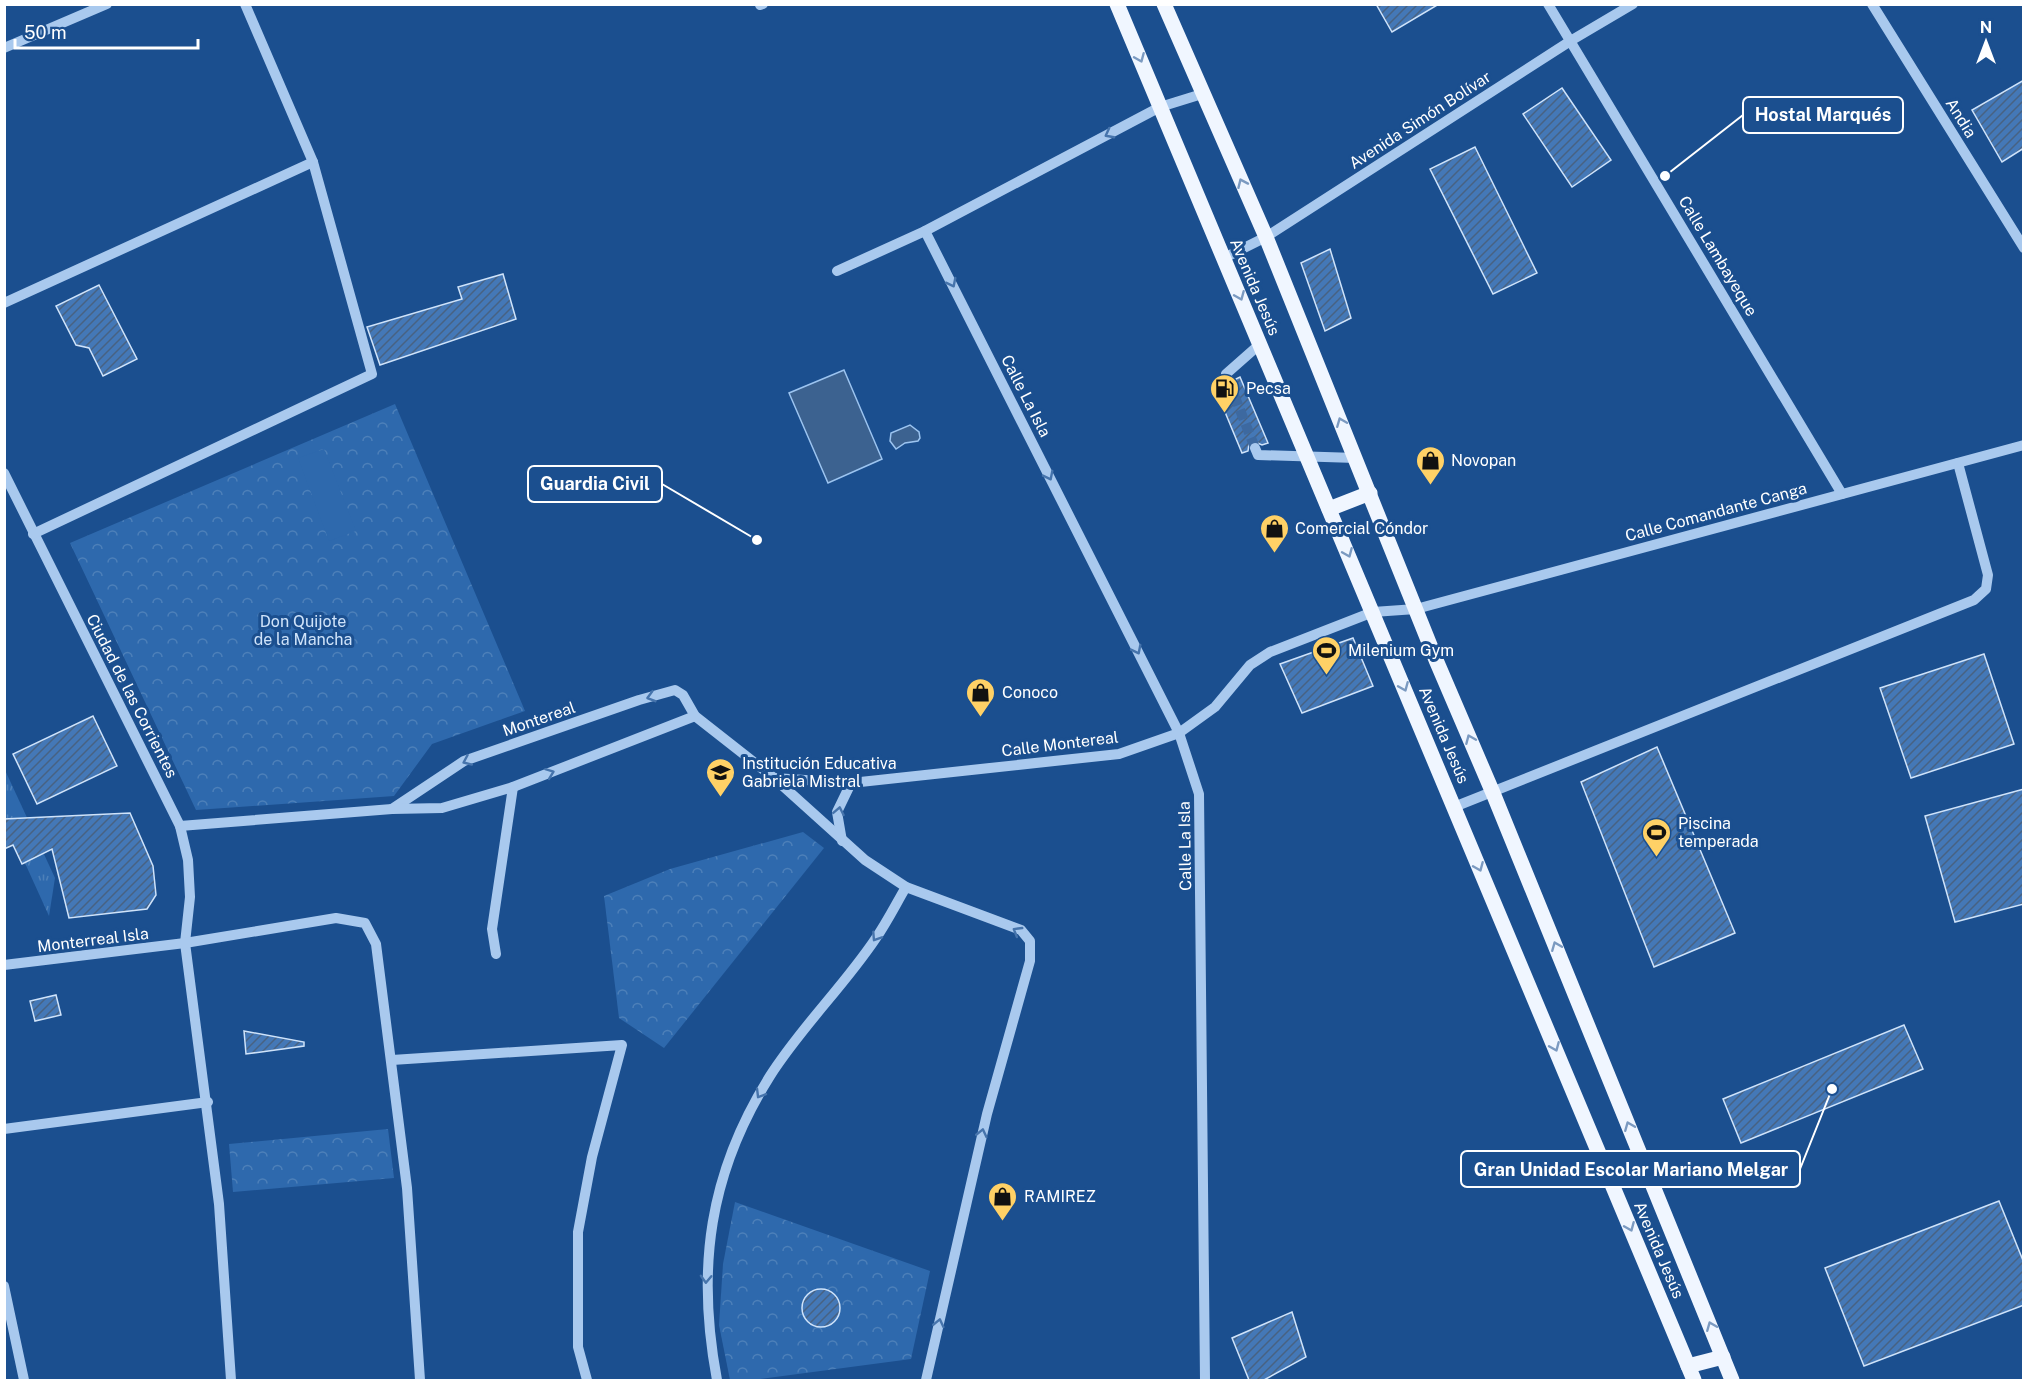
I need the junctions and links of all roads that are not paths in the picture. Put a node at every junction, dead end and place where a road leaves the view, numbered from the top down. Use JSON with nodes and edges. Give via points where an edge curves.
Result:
{"nodes":[{"id":1,"x":107,"y":4,"type":"edge"},
{"id":2,"x":245,"y":4,"type":"edge"},
{"id":3,"x":1117,"y":4,"type":"edge"},
{"id":4,"x":1164,"y":4,"type":"edge"},
{"id":5,"x":1548,"y":4,"type":"edge"},
{"id":6,"x":1633,"y":4,"type":"edge"},
{"id":7,"x":1872,"y":4,"type":"edge"},
{"id":8,"x":1572,"y":40,"type":"junction"},
{"id":9,"x":4,"y":48,"type":"edge"},
{"id":10,"x":1202,"y":94,"type":"junction"},
{"id":11,"x":1160,"y":107,"type":"junction"},
{"id":12,"x":313,"y":162,"type":"junction"},
{"id":13,"x":925,"y":231,"type":"junction"},
{"id":14,"x":1266,"y":237,"type":"junction"},
{"id":15,"x":2024,"y":248,"type":"edge"},
{"id":16,"x":1224,"y":258,"type":"junction"},
{"id":17,"x":837,"y":271,"type":"dead end"},
{"id":18,"x":4,"y":303,"type":"edge"},
{"id":19,"x":1260,"y":344,"type":"junction"},
{"id":20,"x":1229,"y":382,"type":"dead end"},
{"id":21,"x":2024,"y":445,"type":"edge"},
{"id":22,"x":1255,"y":448,"type":"dead end"},
{"id":23,"x":1356,"y":458,"type":"junction"},
{"id":24,"x":1308,"y":459,"type":"junction"},
{"id":25,"x":1958,"y":463,"type":"junction"},
{"id":26,"x":4,"y":473,"type":"edge"},
{"id":27,"x":1370,"y":493,"type":"junction"},
{"id":28,"x":1842,"y":494,"type":"junction"},
{"id":29,"x":1329,"y":508,"type":"junction"},
{"id":30,"x":33,"y":534,"type":"junction"},
{"id":31,"x":1416,"y":609,"type":"junction"},
{"id":32,"x":1372,"y":612,"type":"junction"},
{"id":33,"x":695,"y":716,"type":"junction"},
{"id":34,"x":1179,"y":733,"type":"junction"},
{"id":35,"x":774,"y":778,"type":"junction"},
{"id":36,"x":851,"y":783,"type":"junction"},
{"id":37,"x":513,"y":787,"type":"junction"},
{"id":38,"x":1493,"y":793,"type":"junction"},
{"id":39,"x":1454,"y":807,"type":"junction"},
{"id":40,"x":392,"y":809,"type":"junction"},
{"id":41,"x":180,"y":826,"type":"junction"},
{"id":42,"x":842,"y":842,"type":"junction"},
{"id":43,"x":906,"y":887,"type":"junction"},
{"id":44,"x":184,"y":944,"type":"junction"},
{"id":45,"x":496,"y":954,"type":"dead end"},
{"id":46,"x":4,"y":965,"type":"edge"},
{"id":47,"x":392,"y":1060,"type":"junction"},
{"id":48,"x":208,"y":1102,"type":"junction"},
{"id":49,"x":4,"y":1130,"type":"edge"},
{"id":50,"x":4,"y":1286,"type":"edge"},
{"id":51,"x":9,"y":1330,"type":"edge"},
{"id":52,"x":1723,"y":1357,"type":"junction"},
{"id":53,"x":1691,"y":1373,"type":"edge"},
{"id":54,"x":24,"y":1380,"type":"edge"},
{"id":55,"x":231,"y":1380,"type":"edge"},
{"id":56,"x":420,"y":1380,"type":"edge"},
{"id":57,"x":587,"y":1380,"type":"edge"},
{"id":58,"x":717,"y":1380,"type":"edge"},
{"id":59,"x":926,"y":1380,"type":"edge"},
{"id":60,"x":1205,"y":1380,"type":"edge"},
{"id":61,"x":1732,"y":1380,"type":"edge"}],
"edges":[{"from":1,"to":9,"type":"street"},
{"from":2,"to":12,"type":"street"},
{"from":3,"to":11,"type":"main road","name":"Avenida Jesús","one_way":true},
{"from":4,"to":10,"type":"main road","name":"Avenida Jesús"},
{"from":5,"to":8,"type":"street","name":"Calle Lambayeque"},
{"from":6,"to":8,"type":"street","name":"Avenida Simón Bolívar"},
{"from":7,"to":15,"type":"street","name":"Andia"},
{"from":8,"to":14,"type":"street","name":"Avenida Simón Bolívar"},
{"from":8,"to":28,"type":"street","name":"Calle Lambayeque"},
{"from":10,"to":11,"type":"street"},
{"from":14,"to":10,"type":"main road","name":"Avenida Jesús","one_way":true},
{"from":11,"to":13,"type":"street","one_way":true},
{"from":11,"to":16,"type":"main road","name":"Avenida Jesús"},
{"from":12,"to":18,"type":"street"},
{"from":12,"to":30,"type":"street","via":[[372,374]]},
{"from":13,"to":17,"type":"street"},
{"from":13,"to":34,"type":"street","name":"Calle La Isla","one_way":true},
{"from":14,"to":16,"type":"street","name":"Avenida Simón Bolívar"},
{"from":23,"to":14,"type":"main road","name":"Avenida Jesús","one_way":true},
{"from":16,"to":19,"type":"main road","name":"Avenida Jesús","one_way":true},
{"from":19,"to":20,"type":"street","via":[[1226,374]]},
{"from":19,"to":24,"type":"main road","name":"Avenida Jesús"},
{"from":21,"to":25,"type":"street","name":"Calle Comandante Canga"},
{"from":22,"to":24,"type":"street","via":[[1258,455]]},
{"from":23,"to":24,"type":"street"},
{"from":23,"to":27,"type":"main road","name":"Avenida Jesús"},
{"from":24,"to":29,"type":"main road","name":"Avenida Jesús"},
{"from":25,"to":28,"type":"street","name":"Calle Comandante Canga"},
{"from":25,"to":38,"type":"street","via":[[1988,575],[1986,589],[1974,600]]},
{"from":26,"to":30,"type":"street","name":"Ciudad de las Corrientes"},
{"from":27,"to":29,"type":"main road"},
{"from":27,"to":31,"type":"main road","name":"Avenida Jesús"},
{"from":28,"to":31,"type":"street","name":"Calle Comandante Canga"},
{"from":29,"to":32,"type":"main road","name":"Avenida Jesús","one_way":true},
{"from":30,"to":41,"type":"street","name":"Ciudad de las Corrientes"},
{"from":31,"to":32,"type":"street","name":"Calle Montereal"},
{"from":38,"to":31,"type":"main road","name":"Avenida Jesús","one_way":true},
{"from":32,"to":34,"type":"street","name":"Calle Montereal","via":[[1270,652],[1250,665],[1215,707]]},
{"from":32,"to":39,"type":"main road","name":"Avenida Jesús","one_way":true},
{"from":33,"to":35,"type":"street","name":"Montereal"},
{"from":37,"to":33,"type":"street","name":"Montereal","one_way":true},
{"from":33,"to":40,"type":"street","name":"Montereal","one_way":true,"via":[[683,695],[675,690],[639,700],[464,761]]},
{"from":34,"to":36,"type":"street","name":"Calle Montereal","via":[[1119,754]]},
{"from":34,"to":60,"type":"street","name":"Calle La Isla","via":[[1199,794]]},
{"from":35,"to":36,"type":"street","name":"Calle Montereal"},
{"from":35,"to":42,"type":"street","name":"Montereal"},
{"from":42,"to":36,"type":"street","one_way":true,"via":[[837,812]]},
{"from":37,"to":40,"type":"street","name":"Montereal","via":[[442,808]]},
{"from":37,"to":45,"type":"street","via":[[492,929]]},
{"from":38,"to":39,"type":"street"},
{"from":52,"to":38,"type":"main road","name":"Avenida Jesús","one_way":true},
{"from":39,"to":53,"type":"main road","name":"Avenida Jesús","one_way":true},
{"from":40,"to":41,"type":"street","name":"Montereal"},
{"from":41,"to":44,"type":"street","name":"Ciudad de las Corrientes","via":[[188,860],[190,897]]},
{"from":42,"to":43,"type":"street","name":"Montereal"},
{"from":43,"to":58,"type":"street","one_way":true,"via":[[875,939],[772,1074],[742,1123],[726,1166],[708,1245],[709,1336]]},
{"from":59,"to":43,"type":"street","name":"Montereal","one_way":true,"via":[[987,1114],[1030,960],[1030,941],[1022,930]]},
{"from":44,"to":46,"type":"street","name":"Monterreal Isla"},
{"from":44,"to":47,"type":"street","name":"Monterreal Isla","via":[[336,918],[365,923],[376,944]]},
{"from":44,"to":48,"type":"street","name":"Ciudad de las Corrientes"},
{"from":47,"to":56,"type":"street"},
{"from":47,"to":57,"type":"street","via":[[622,1045],[592,1157],[578,1232],[578,1347]]},
{"from":48,"to":49,"type":"street"},
{"from":48,"to":55,"type":"street","name":"Ciudad de las Corrientes"},
{"from":50,"to":51,"type":"street"},
{"from":51,"to":54,"type":"street"},
{"from":52,"to":53,"type":"main road"},
{"from":52,"to":61,"type":"main road","name":"Avenida Jesús"}]}
